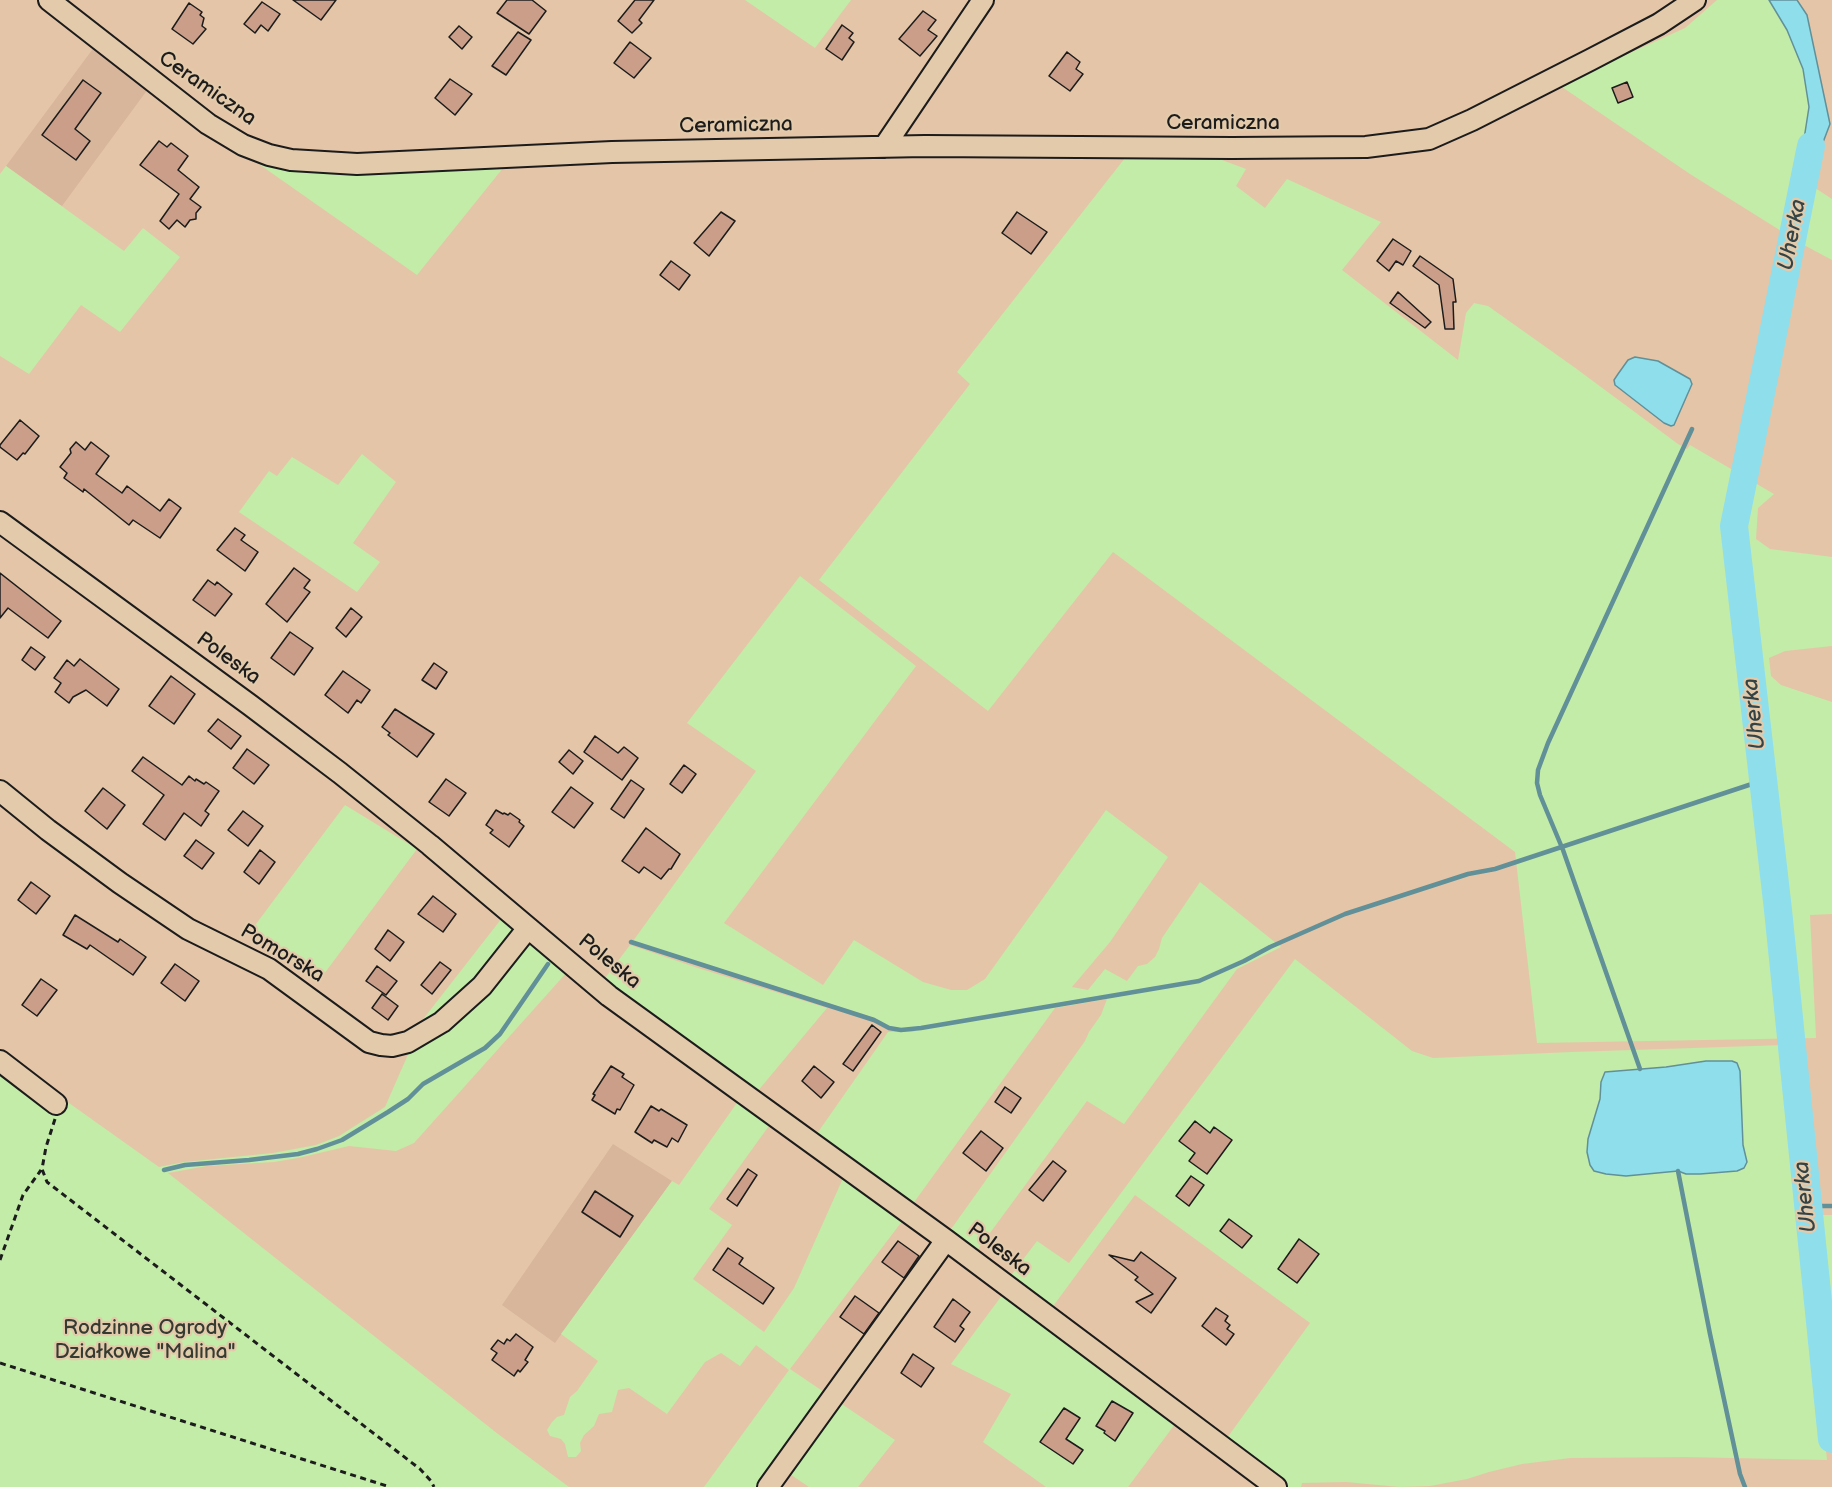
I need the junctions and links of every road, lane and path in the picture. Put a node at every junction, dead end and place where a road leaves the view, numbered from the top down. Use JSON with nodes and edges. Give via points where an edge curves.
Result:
{"nodes":[{"id":1,"x":49,"y":0,"type":"edge"},
{"id":2,"x":983,"y":0,"type":"edge"},
{"id":3,"x":1695,"y":0,"type":"edge"},
{"id":4,"x":884,"y":147,"type":"junction"},
{"id":5,"x":0,"y":522,"type":"edge"},
{"id":6,"x":0,"y":791,"type":"edge"},
{"id":7,"x":528,"y":927,"type":"junction"},
{"id":8,"x":0,"y":1061,"type":"edge"},
{"id":9,"x":56,"y":1104,"type":"joint"},
{"id":10,"x":42,"y":1169,"type":"junction"},
{"id":11,"x":946,"y":1240,"type":"junction"},
{"id":12,"x":0,"y":1260,"type":"edge"},
{"id":13,"x":0,"y":1363,"type":"edge"},
{"id":14,"x":390,"y":1487,"type":"edge"},
{"id":15,"x":434,"y":1487,"type":"edge"},
{"id":16,"x":768,"y":1487,"type":"edge"},
{"id":17,"x":1276,"y":1487,"type":"edge"}],
"edges":[{"from":1,"to":4,"type":"street","name":"Ceramiczna","via":[[223,134],[256,151],[291,160],[357,164],[612,152]]},
{"from":2,"to":4,"type":"street"},
{"from":3,"to":4,"type":"street","name":"Ceramiczna","via":[[1659,24],[1429,139],[1366,147]]},
{"from":5,"to":7,"type":"street","name":"Poleska","via":[[322,760]]},
{"from":6,"to":7,"type":"street","name":"Pomorska","via":[[48,830],[188,929],[269,969],[369,1042],[392,1046],[408,1042],[442,1022],[482,986]]},
{"from":7,"to":11,"type":"street","name":"Poleska","via":[[609,996]]},
{"from":8,"to":9,"type":"street"},
{"from":9,"to":10,"type":"path"},
{"from":10,"to":12,"type":"path","via":[[23,1195]]},
{"from":10,"to":15,"type":"path","via":[[47,1182],[420,1469]]},
{"from":11,"to":16,"type":"street"},
{"from":11,"to":17,"type":"street","name":"Poleska"},
{"from":13,"to":14,"type":"path"}]}
